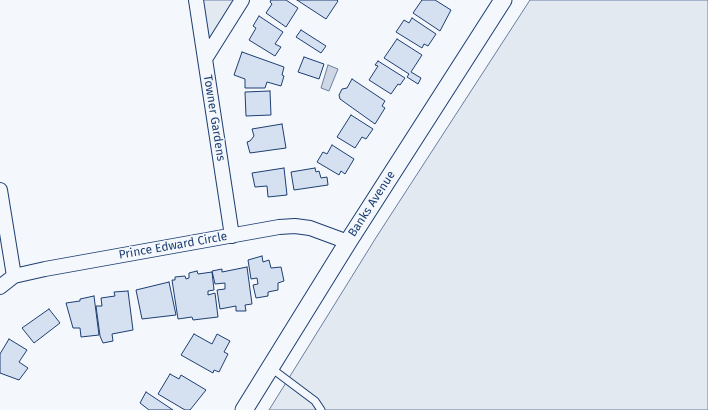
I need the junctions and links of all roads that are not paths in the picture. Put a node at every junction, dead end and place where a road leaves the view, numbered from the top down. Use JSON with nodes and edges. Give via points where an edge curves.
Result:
{"nodes":[{"id":1,"x":196,"y":0,"type":"edge"},
{"id":2,"x":242,"y":0,"type":"edge"},
{"id":3,"x":503,"y":0,"type":"edge"},
{"id":4,"x":205,"y":59,"type":"junction"},
{"id":5,"x":0,"y":190,"type":"edge"},
{"id":6,"x":232,"y":236,"type":"junction"},
{"id":7,"x":348,"y":242,"type":"junction"},
{"id":8,"x":14,"y":276,"type":"junction"},
{"id":9,"x":0,"y":287,"type":"edge"},
{"id":10,"x":271,"y":368,"type":"junction"},
{"id":11,"x":244,"y":410,"type":"edge"},
{"id":12,"x":321,"y":410,"type":"edge"}],
"edges":[{"from":1,"to":4,"type":"street","name":"Towner Gardens"},
{"from":2,"to":4,"type":"street"},
{"from":3,"to":7,"type":"street","name":"Banks Avenue"},
{"from":4,"to":6,"type":"street","name":"Towner Gardens"},
{"from":5,"to":8,"type":"street"},
{"from":6,"to":7,"type":"street","name":"Prince Edward Circle","via":[[295,226],[324,232]]},
{"from":6,"to":8,"type":"street","name":"Prince Edward Circle"},
{"from":7,"to":10,"type":"street","name":"Banks Avenue"},
{"from":8,"to":9,"type":"street","name":"Prince Edward Circle"},
{"from":10,"to":11,"type":"street","name":"Banks Avenue"},
{"from":10,"to":12,"type":"lane","via":[[316,401]]}]}
